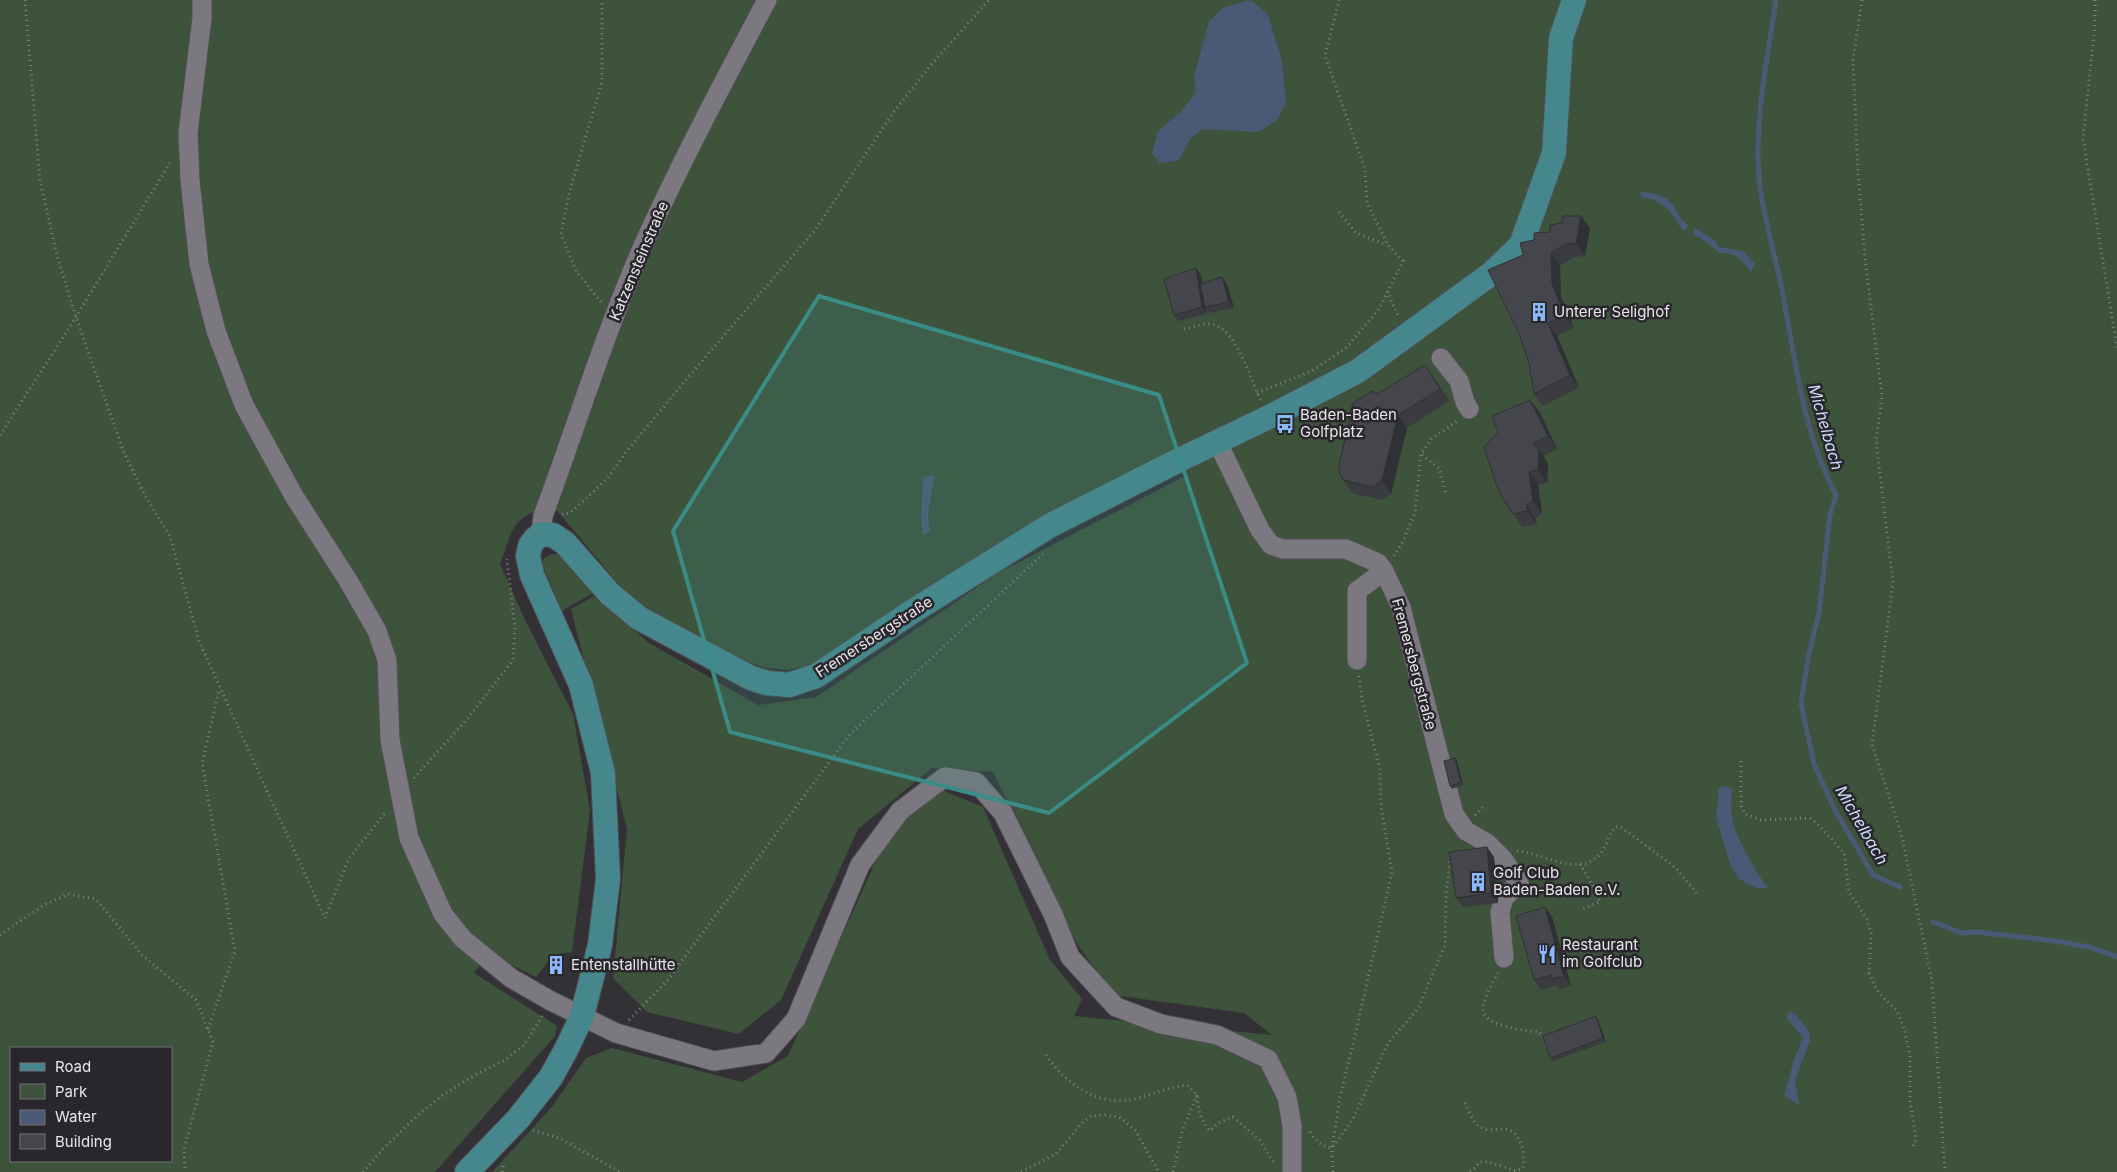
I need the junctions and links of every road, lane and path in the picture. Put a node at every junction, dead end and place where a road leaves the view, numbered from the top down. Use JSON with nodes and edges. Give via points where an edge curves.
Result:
{"nodes":[{"id":1,"x":25,"y":0,"type":"edge"},
{"id":2,"x":202,"y":0,"type":"edge"},
{"id":3,"x":602,"y":0,"type":"edge"},
{"id":4,"x":767,"y":0,"type":"edge"},
{"id":5,"x":989,"y":0,"type":"edge"},
{"id":6,"x":1339,"y":0,"type":"edge"},
{"id":7,"x":1574,"y":0,"type":"edge"},
{"id":8,"x":1862,"y":0,"type":"edge"},
{"id":9,"x":2095,"y":0,"type":"edge"},
{"id":10,"x":173,"y":158,"type":"dead end"},
{"id":11,"x":1339,"y":212,"type":"dead end"},
{"id":12,"x":1388,"y":245,"type":"junction"},
{"id":13,"x":1387,"y":291,"type":"junction"},
{"id":14,"x":76,"y":317,"type":"junction"},
{"id":15,"x":615,"y":317,"type":"junction"},
{"id":16,"x":1184,"y":329,"type":"dead end"},
{"id":17,"x":1407,"y":335,"type":"junction"},
{"id":18,"x":2117,"y":348,"type":"edge"},
{"id":19,"x":1441,"y":358,"type":"dead end"},
{"id":20,"x":1256,"y":393,"type":"junction"},
{"id":21,"x":1469,"y":409,"type":"joint"},
{"id":22,"x":1268,"y":417,"type":"junction"},
{"id":23,"x":0,"y":435,"type":"edge"},
{"id":24,"x":1217,"y":441,"type":"junction"},
{"id":25,"x":1421,"y":454,"type":"junction"},
{"id":26,"x":1446,"y":495,"type":"dead end"},
{"id":27,"x":542,"y":525,"type":"junction"},
{"id":28,"x":509,"y":553,"type":"dead end"},
{"id":29,"x":1044,"y":554,"type":"dead end"},
{"id":30,"x":1384,"y":570,"type":"junction"},
{"id":31,"x":1357,"y":660,"type":"joint"},
{"id":32,"x":219,"y":689,"type":"junction"},
{"id":33,"x":1741,"y":761,"type":"dead end"},
{"id":34,"x":400,"y":795,"type":"junction"},
{"id":35,"x":1473,"y":835,"type":"junction"},
{"id":36,"x":1503,"y":860,"type":"junction"},
{"id":37,"x":1580,"y":864,"type":"junction"},
{"id":38,"x":1699,"y":896,"type":"dead end"},
{"id":39,"x":1580,"y":910,"type":"dead end"},
{"id":40,"x":0,"y":935,"type":"edge"},
{"id":41,"x":1504,"y":958,"type":"joint"},
{"id":42,"x":551,"y":1001,"type":"junction"},
{"id":43,"x":582,"y":1016,"type":"junction"},
{"id":44,"x":208,"y":1030,"type":"junction"},
{"id":45,"x":616,"y":1033,"type":"junction"},
{"id":46,"x":1543,"y":1036,"type":"edge"},
{"id":47,"x":1046,"y":1056,"type":"dead end"},
{"id":48,"x":1197,"y":1095,"type":"junction"},
{"id":49,"x":1466,"y":1103,"type":"dead end"},
{"id":50,"x":1292,"y":1126,"type":"junction"},
{"id":51,"x":533,"y":1129,"type":"dead end"},
{"id":52,"x":1332,"y":1148,"type":"junction"},
{"id":53,"x":1912,"y":1148,"type":"dead end"},
{"id":54,"x":1288,"y":1170,"type":"edge"},
{"id":55,"x":185,"y":1172,"type":"edge"},
{"id":56,"x":363,"y":1172,"type":"edge"},
{"id":57,"x":467,"y":1172,"type":"edge"},
{"id":58,"x":620,"y":1172,"type":"edge"},
{"id":59,"x":1021,"y":1172,"type":"edge"},
{"id":60,"x":1159,"y":1172,"type":"edge"},
{"id":61,"x":1173,"y":1172,"type":"edge"},
{"id":62,"x":1333,"y":1172,"type":"edge"},
{"id":63,"x":1469,"y":1172,"type":"edge"},
{"id":64,"x":1945,"y":1172,"type":"edge"}],
"edges":[{"from":1,"to":14,"type":"path","via":[[40,181]]},
{"from":2,"to":34,"type":"street","via":[[188,133],[199,264],[216,331],[244,405],[294,496],[377,631],[387,660],[390,740]]},
{"from":3,"to":15,"type":"path","via":[[602,82],[570,190],[561,234],[576,271]]},
{"from":4,"to":15,"type":"street","name":"Katzensteinstraße","via":[[696,132],[645,241]]},
{"from":5,"to":27,"type":"path","via":[[895,110],[815,230],[696,368],[607,479],[570,513]]},
{"from":6,"to":12,"type":"path","via":[[1325,56],[1365,169],[1367,203]]},
{"from":7,"to":17,"type":"main road","name":"Fremersbergstraße","via":[[1562,38],[1554,153],[1520,245],[1492,273]]},
{"from":8,"to":64,"type":"path","via":[[1854,60],[1858,172],[1882,397],[1876,441],[1893,583],[1872,744],[1902,836],[1932,981]]},
{"from":9,"to":18,"type":"path","via":[[2083,139]]},
{"from":10,"to":14,"type":"path"},
{"from":11,"to":12,"type":"path","via":[[1356,233]]},
{"from":12,"to":13,"type":"path","via":[[1403,261]]},
{"from":13,"to":17,"type":"path"},
{"from":13,"to":20,"type":"path","via":[[1379,310],[1346,347],[1312,371]]},
{"from":14,"to":23,"type":"path"},
{"from":14,"to":32,"type":"path","via":[[123,450],[145,496],[170,536],[199,641]]},
{"from":15,"to":27,"type":"street","name":"Katzensteinstraße"},
{"from":16,"to":20,"type":"path","via":[[1205,324],[1216,325],[1225,332],[1238,349]]},
{"from":17,"to":22,"type":"main road","name":"Fremersbergstraße","via":[[1358,371]]},
{"from":19,"to":21,"type":"street","via":[[1459,381]]},
{"from":20,"to":22,"type":"path"},
{"from":21,"to":25,"type":"path","via":[[1465,416],[1431,439]]},
{"from":22,"to":24,"type":"main road","name":"Fremersbergstraße"},
{"from":24,"to":27,"type":"main road","name":"Fremersbergstraße","via":[[1050,526],[816,676],[789,685],[751,678],[639,618],[610,594],[565,543]]},
{"from":24,"to":30,"type":"street","via":[[1260,530],[1271,545],[1283,549],[1346,549],[1378,563]]},
{"from":25,"to":26,"type":"path","via":[[1438,468]]},
{"from":25,"to":30,"type":"path","via":[[1415,513],[1403,541]]},
{"from":27,"to":43,"type":"main road","via":[[530,546],[528,556],[532,574],[581,685],[603,773],[608,879],[600,945]]},
{"from":28,"to":34,"type":"path","via":[[506,562],[515,628],[513,660],[468,718]]},
{"from":29,"to":45,"type":"path","via":[[850,734],[667,981]]},
{"from":30,"to":31,"type":"street","via":[[1357,591]]},
{"from":30,"to":35,"type":"street","name":"Fremersbergstraße","via":[[1401,607],[1454,814],[1466,831]]},
{"from":31,"to":52,"type":"path","via":[[1362,699],[1380,769],[1381,807],[1392,872],[1340,1097]]},
{"from":32,"to":34,"type":"path","via":[[325,918],[349,858]]},
{"from":32,"to":44,"type":"path","via":[[202,763],[235,951]]},
{"from":33,"to":53,"type":"path","via":[[1741,805],[1745,814],[1761,820],[1809,818],[1844,853],[1848,892],[1867,919],[1871,933],[1869,973],[1878,992],[1897,1011],[1904,1028],[1910,1057],[1910,1100],[1916,1140]]},
{"from":34,"to":42,"type":"street","via":[[409,838],[443,914],[486,960]]},
{"from":35,"to":36,"type":"street","name":"Fremersbergstraße","via":[[1487,843]]},
{"from":35,"to":52,"type":"path","via":[[1450,861],[1445,945],[1418,1009],[1388,1043],[1353,1119]]},
{"from":36,"to":37,"type":"path","via":[[1509,851],[1519,850]]},
{"from":36,"to":41,"type":"street","name":"Fremersbergstraße","via":[[1519,883],[1504,898],[1500,912]]},
{"from":37,"to":38,"type":"path","via":[[1598,856],[1609,834],[1621,826],[1676,868]]},
{"from":37,"to":39,"type":"path","via":[[1600,902]]},
{"from":40,"to":44,"type":"path","via":[[44,905],[68,894],[96,899],[142,955],[196,1000]]},
{"from":41,"to":46,"type":"path","via":[[1484,1002],[1486,1018],[1493,1023],[1539,1032]]},
{"from":42,"to":43,"type":"street"},
{"from":42,"to":56,"type":"path","via":[[524,1045],[431,1105],[383,1148]]},
{"from":43,"to":45,"type":"street"},
{"from":43,"to":57,"type":"main road","via":[[551,1077],[518,1119]]},
{"from":44,"to":55,"type":"path","via":[[213,1042],[184,1149]]},
{"from":45,"to":50,"type":"street","via":[[714,1061],[766,1053],[796,1019],[860,865],[900,811],[945,778],[976,782],[1002,813],[1053,914],[1070,958],[1116,1007],[1161,1024],[1217,1035],[1268,1059],[1287,1097]]},
{"from":47,"to":48,"type":"path","via":[[1057,1072],[1077,1089],[1104,1099],[1135,1099],[1187,1085]]},
{"from":48,"to":54,"type":"path","via":[[1203,1123],[1210,1131],[1218,1123],[1234,1117],[1259,1139],[1275,1165]]},
{"from":48,"to":61,"type":"path","via":[[1182,1132]]},
{"from":49,"to":63,"type":"path","via":[[1478,1126],[1486,1130],[1506,1129],[1514,1134],[1524,1162],[1523,1168],[1516,1172],[1489,1162],[1479,1162]]},
{"from":50,"to":52,"type":"path","via":[[1294,1121],[1305,1124],[1316,1140]]},
{"from":50,"to":54,"type":"street"},
{"from":51,"to":58,"type":"path","via":[[561,1139]]},
{"from":52,"to":62,"type":"path"},
{"from":59,"to":60,"type":"path","via":[[1056,1154],[1091,1116],[1105,1115],[1119,1117],[1135,1130]]}]}
